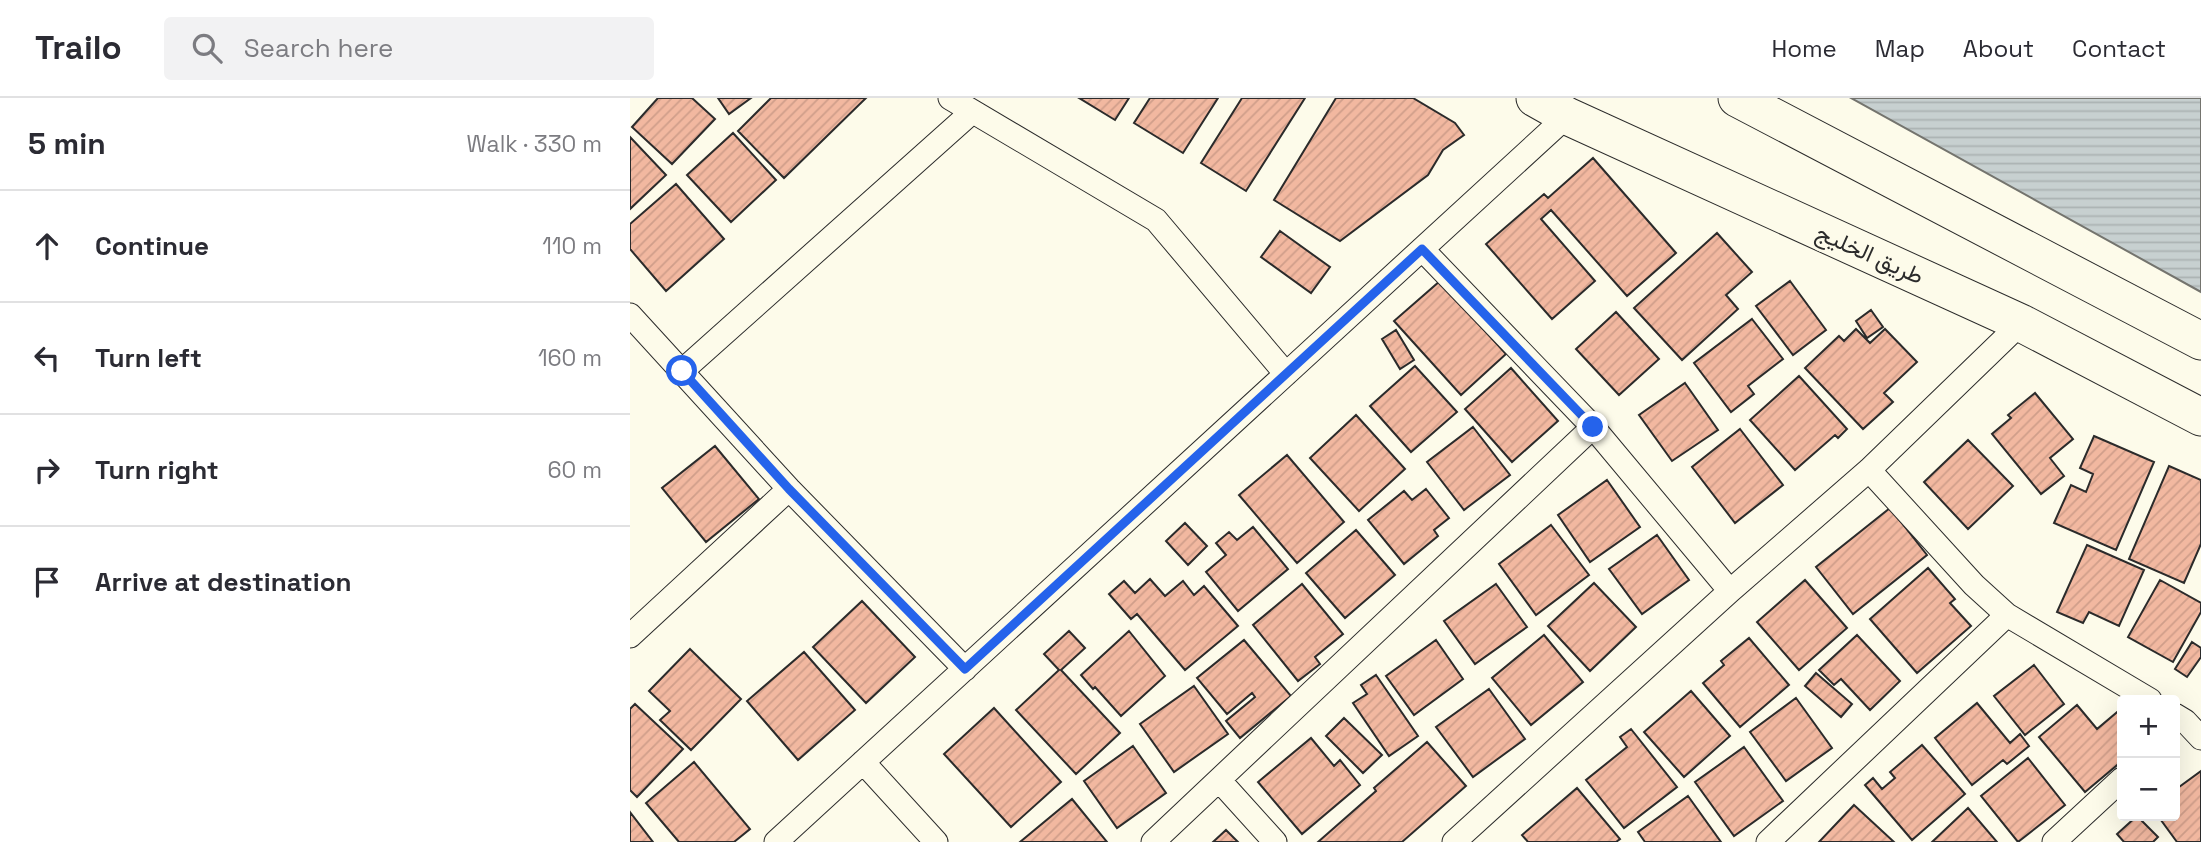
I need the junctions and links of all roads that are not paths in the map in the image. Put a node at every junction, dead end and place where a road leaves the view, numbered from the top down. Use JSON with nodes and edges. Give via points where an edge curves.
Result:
{"nodes":[{"id":1,"x":950,"y":98,"type":"edge"},
{"id":2,"x":1535,"y":98,"type":"edge"},
{"id":3,"x":1737,"y":98,"type":"edge"},
{"id":4,"x":972,"y":112,"type":"junction"},
{"id":5,"x":1567,"y":116,"type":"junction"},
{"id":6,"x":1422,"y":249,"type":"junction"},
{"id":7,"x":630,"y":315,"type":"edge"},
{"id":8,"x":2021,"y":323,"type":"junction"},
{"id":9,"x":2201,"y":341,"type":"edge"},
{"id":10,"x":682,"y":371,"type":"junction"},
{"id":11,"x":1286,"y":374,"type":"junction"},
{"id":12,"x":2201,"y":417,"type":"edge"},
{"id":13,"x":1593,"y":427,"type":"junction"},
{"id":14,"x":1869,"y":470,"type":"junction"},
{"id":15,"x":789,"y":489,"type":"junction"},
{"id":16,"x":1730,"y":591,"type":"junction"},
{"id":17,"x":2007,"y":615,"type":"junction"},
{"id":18,"x":630,"y":636,"type":"edge"},
{"id":19,"x":965,"y":669,"type":"junction"},
{"id":20,"x":2142,"y":695,"type":"edge"},
{"id":21,"x":2180,"y":723,"type":"edge"},
{"id":22,"x":2201,"y":738,"type":"edge"},
{"id":23,"x":863,"y":762,"type":"junction"},
{"id":24,"x":1219,"y":780,"type":"junction"},
{"id":25,"x":2117,"y":784,"type":"edge"},
{"id":26,"x":776,"y":842,"type":"edge"},
{"id":27,"x":936,"y":842,"type":"edge"},
{"id":28,"x":1153,"y":842,"type":"edge"},
{"id":29,"x":1275,"y":842,"type":"edge"},
{"id":30,"x":1454,"y":842,"type":"edge"},
{"id":31,"x":1768,"y":842,"type":"edge"},
{"id":32,"x":2054,"y":842,"type":"edge"}],
"edges":[{"from":1,"to":4,"type":"street"},
{"from":2,"to":5,"type":"main road","name":"طريق الخليج"},
{"from":3,"to":9,"type":"main road"},
{"from":4,"to":10,"type":"street"},
{"from":4,"to":11,"type":"street","via":[[1156,220]]},
{"from":5,"to":6,"type":"street"},
{"from":5,"to":8,"type":"main road","name":"طريق الخليج"},
{"from":6,"to":11,"type":"street"},
{"from":6,"to":13,"type":"street"},
{"from":7,"to":10,"type":"street"},
{"from":8,"to":12,"type":"main road","name":"طريق الخليج"},
{"from":8,"to":14,"type":"street"},
{"from":10,"to":15,"type":"street"},
{"from":11,"to":19,"type":"street"},
{"from":13,"to":16,"type":"street"},
{"from":13,"to":24,"type":"street"},
{"from":14,"to":16,"type":"street"},
{"from":14,"to":17,"type":"street"},
{"from":15,"to":18,"type":"street"},
{"from":15,"to":19,"type":"street"},
{"from":16,"to":30,"type":"street"},
{"from":17,"to":20,"type":"street"},
{"from":17,"to":31,"type":"street"},
{"from":19,"to":23,"type":"street"},
{"from":21,"to":22,"type":"street"},
{"from":23,"to":26,"type":"street"},
{"from":23,"to":27,"type":"street"},
{"from":24,"to":28,"type":"street"},
{"from":24,"to":29,"type":"street"},
{"from":25,"to":32,"type":"street"}]}
